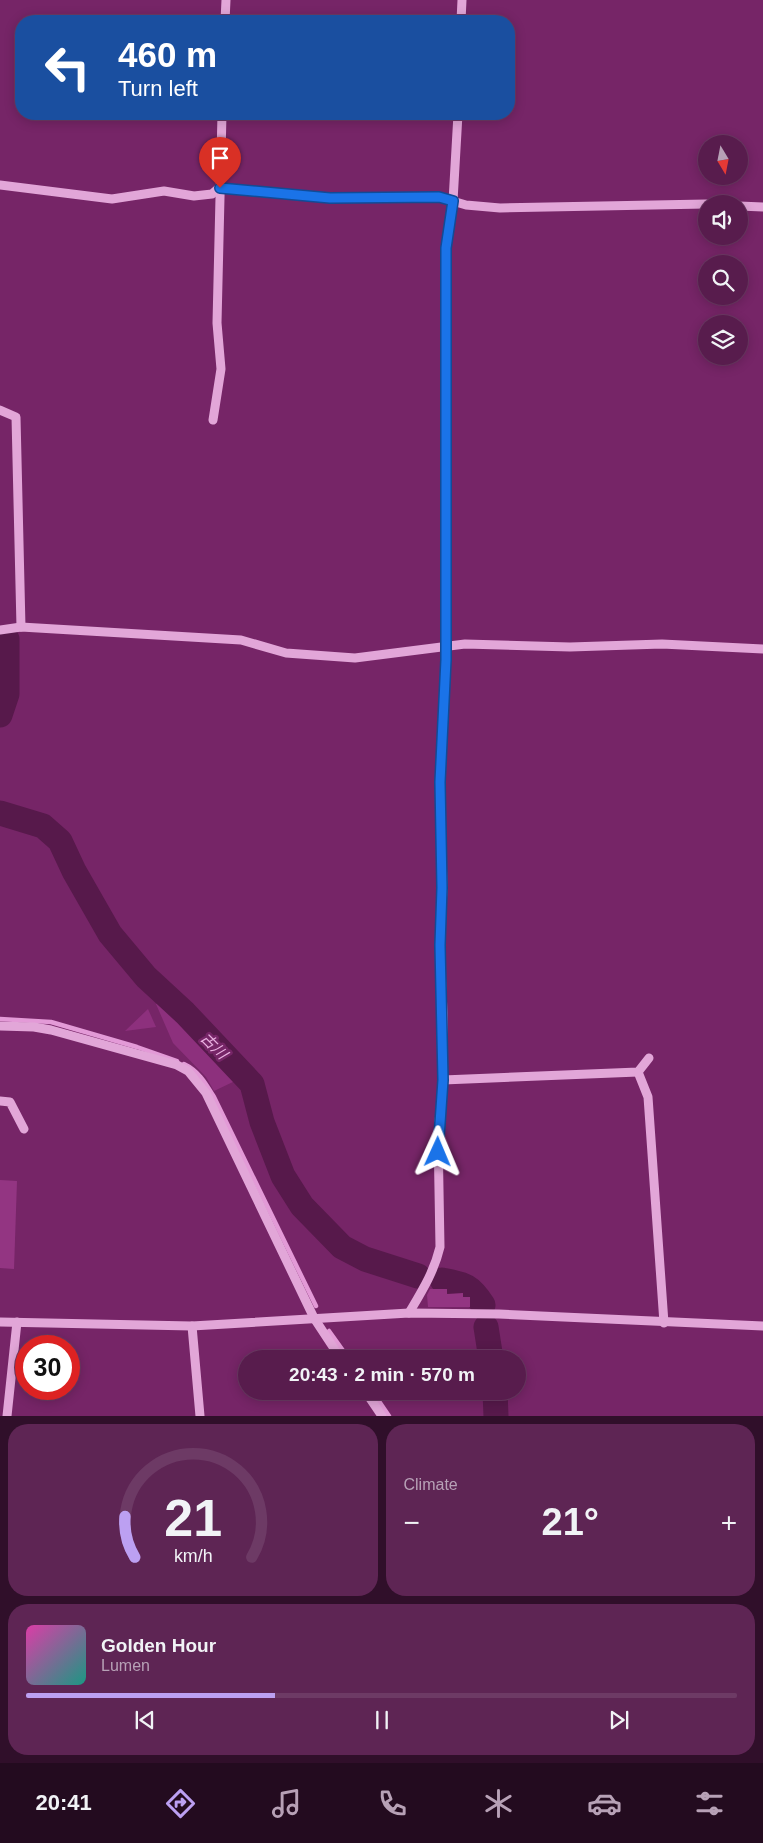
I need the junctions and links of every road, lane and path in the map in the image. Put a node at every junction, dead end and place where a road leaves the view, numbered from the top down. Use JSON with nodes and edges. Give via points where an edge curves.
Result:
{"nodes":[{"id":1,"x":226,"y":0,"type":"edge"},
{"id":2,"x":462,"y":0,"type":"edge"},
{"id":3,"x":225,"y":15,"type":"edge"},
{"id":4,"x":461,"y":15,"type":"edge"},
{"id":5,"x":222,"y":120,"type":"edge"},
{"id":6,"x":458,"y":120,"type":"edge"},
{"id":7,"x":0,"y":185,"type":"edge"},
{"id":8,"x":220,"y":188,"type":"junction"},
{"id":9,"x":453,"y":201,"type":"junction"},
{"id":10,"x":698,"y":204,"type":"edge"},
{"id":11,"x":748,"y":206,"type":"edge"},
{"id":12,"x":763,"y":207,"type":"edge"},
{"id":13,"x":0,"y":410,"type":"edge"},
{"id":14,"x":213,"y":420,"type":"dead end"},
{"id":15,"x":21,"y":627,"type":"junction"},
{"id":16,"x":0,"y":630,"type":"edge"},
{"id":17,"x":446,"y":645,"type":"junction"},
{"id":18,"x":763,"y":649,"type":"edge"},
{"id":19,"x":0,"y":1026,"type":"edge"},
{"id":20,"x":649,"y":1058,"type":"dead end"},
{"id":21,"x":638,"y":1072,"type":"junction"},
{"id":22,"x":443,"y":1080,"type":"junction"},
{"id":23,"x":0,"y":1100,"type":"edge"},
{"id":24,"x":24,"y":1129,"type":"dead end"},
{"id":25,"x":409,"y":1313,"type":"junction"},
{"id":26,"x":314,"y":1318,"type":"junction"},
{"id":27,"x":0,"y":1322,"type":"edge"},
{"id":28,"x":17,"y":1322,"type":"junction"},
{"id":29,"x":664,"y":1323,"type":"junction"},
{"id":30,"x":192,"y":1326,"type":"junction"},
{"id":31,"x":763,"y":1326,"type":"edge"},
{"id":32,"x":335,"y":1350,"type":"edge"},
{"id":33,"x":370,"y":1400,"type":"edge"},
{"id":34,"x":7,"y":1416,"type":"edge"},
{"id":35,"x":200,"y":1416,"type":"edge"},
{"id":36,"x":382,"y":1416,"type":"edge"}],
"edges":[{"from":1,"to":3,"type":"street"},
{"from":2,"to":4,"type":"street"},
{"from":5,"to":8,"type":"street"},
{"from":6,"to":9,"type":"street"},
{"from":7,"to":8,"type":"street","via":[[112,199],[164,191],[194,196],[212,194]]},
{"from":8,"to":9,"type":"street","via":[[330,198],[439,197]]},
{"from":8,"to":14,"type":"street","via":[[217,323],[221,369]]},
{"from":9,"to":10,"type":"street","via":[[500,208]]},
{"from":9,"to":17,"type":"street","via":[[446,248]]},
{"from":11,"to":12,"type":"street"},
{"from":13,"to":15,"type":"street","via":[[16,417]]},
{"from":15,"to":16,"type":"street"},
{"from":15,"to":17,"type":"street","via":[[241,640],[286,653],[355,658]]},
{"from":17,"to":18,"type":"street","via":[[570,647],[662,644]]},
{"from":17,"to":22,"type":"street","via":[[440,782]]},
{"from":19,"to":26,"type":"street","via":[[51,1030],[177,1065],[188,1071],[206,1092]]},
{"from":20,"to":21,"type":"street"},
{"from":21,"to":22,"type":"street"},
{"from":21,"to":29,"type":"street","via":[[648,1097]]},
{"from":22,"to":25,"type":"street","via":[[438,1133],[440,1247],[436,1264]]},
{"from":23,"to":24,"type":"street","via":[[10,1102]]},
{"from":25,"to":26,"type":"street"},
{"from":25,"to":29,"type":"street","via":[[499,1314]]},
{"from":26,"to":30,"type":"street"},
{"from":26,"to":32,"type":"street"},
{"from":27,"to":28,"type":"street"},
{"from":28,"to":30,"type":"street"},
{"from":28,"to":34,"type":"street"},
{"from":29,"to":31,"type":"street"},
{"from":30,"to":35,"type":"street"},
{"from":33,"to":36,"type":"street"}]}
